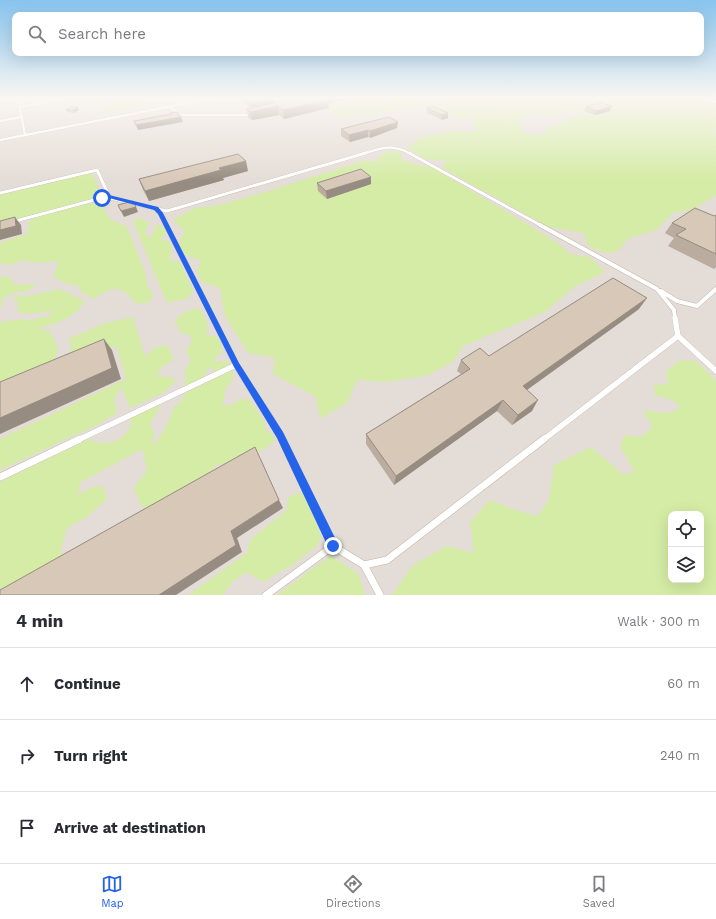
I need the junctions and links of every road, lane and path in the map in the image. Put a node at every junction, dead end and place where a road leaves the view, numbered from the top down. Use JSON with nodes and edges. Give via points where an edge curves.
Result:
{"nodes":[{"id":1,"x":23,"y":126,"type":"edge"},
{"id":2,"x":72,"y":126,"type":"edge"},
{"id":3,"x":24,"y":135,"type":"junction"},
{"id":4,"x":0,"y":140,"type":"edge"},
{"id":5,"x":0,"y":193,"type":"edge"},
{"id":6,"x":109,"y":196,"type":"junction"},
{"id":7,"x":156,"y":208,"type":"junction"},
{"id":8,"x":8,"y":224,"type":"edge"},
{"id":9,"x":657,"y":288,"type":"junction"},
{"id":10,"x":716,"y":289,"type":"edge"},
{"id":11,"x":678,"y":336,"type":"junction"},
{"id":12,"x":236,"y":365,"type":"junction"},
{"id":13,"x":716,"y":371,"type":"edge"},
{"id":14,"x":0,"y":477,"type":"edge"},
{"id":15,"x":333,"y":546,"type":"junction"},
{"id":16,"x":364,"y":565,"type":"junction"},
{"id":17,"x":266,"y":595,"type":"edge"},
{"id":18,"x":380,"y":595,"type":"edge"}],
"edges":[{"from":1,"to":3,"type":"lane"},
{"from":2,"to":3,"type":"lane"},
{"from":3,"to":4,"type":"lane"},
{"from":5,"to":6,"type":"lane","via":[[97,170]]},
{"from":6,"to":7,"type":"lane"},
{"from":6,"to":8,"type":"lane"},
{"from":7,"to":9,"type":"lane","via":[[167,211],[384,148],[399,148]]},
{"from":7,"to":12,"type":"lane"},
{"from":9,"to":10,"type":"lane","via":[[677,301],[697,306]]},
{"from":9,"to":11,"type":"lane","via":[[674,310]]},
{"from":11,"to":13,"type":"lane"},
{"from":11,"to":16,"type":"lane","via":[[387,560]]},
{"from":12,"to":14,"type":"lane"},
{"from":12,"to":15,"type":"lane","via":[[280,435]]},
{"from":15,"to":16,"type":"lane"},
{"from":15,"to":17,"type":"lane"},
{"from":16,"to":18,"type":"lane"}]}
